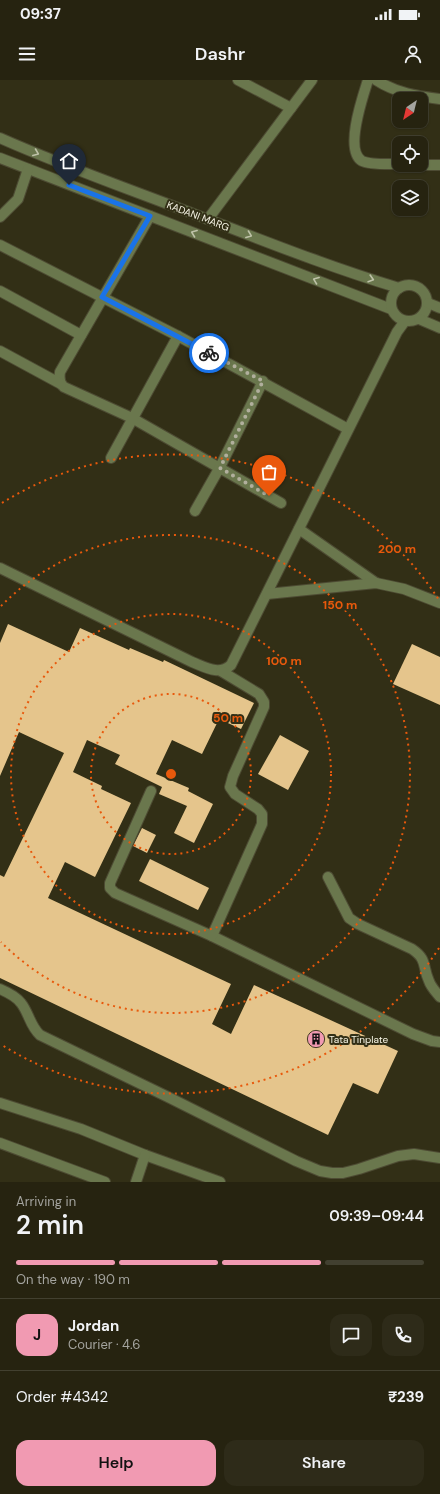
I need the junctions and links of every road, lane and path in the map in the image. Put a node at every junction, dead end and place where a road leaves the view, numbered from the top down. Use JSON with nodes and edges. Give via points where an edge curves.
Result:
{"nodes":[{"id":1,"x":238,"y":80,"type":"edge"},
{"id":2,"x":312,"y":80,"type":"edge"},
{"id":3,"x":368,"y":80,"type":"edge"},
{"id":4,"x":376,"y":80,"type":"edge"},
{"id":5,"x":440,"y":98,"type":"edge"},
{"id":6,"x":291,"y":108,"type":"junction"},
{"id":7,"x":0,"y":138,"type":"edge"},
{"id":8,"x":0,"y":158,"type":"edge"},
{"id":9,"x":392,"y":164,"type":"edge"},
{"id":10,"x":428,"y":165,"type":"edge"},
{"id":11,"x":440,"y":165,"type":"edge"},
{"id":12,"x":28,"y":170,"type":"junction"},
{"id":13,"x":150,"y":216,"type":"junction"},
{"id":14,"x":0,"y":217,"type":"edge"},
{"id":15,"x":208,"y":219,"type":"junction"},
{"id":16,"x":0,"y":245,"type":"edge"},
{"id":17,"x":398,"y":288,"type":"junction"},
{"id":18,"x":0,"y":290,"type":"edge"},
{"id":19,"x":102,"y":297,"type":"junction"},
{"id":20,"x":428,"y":303,"type":"junction"},
{"id":21,"x":440,"y":308,"type":"edge"},
{"id":22,"x":392,"y":309,"type":"junction"},
{"id":23,"x":419,"y":319,"type":"junction"},
{"id":24,"x":405,"y":321,"type":"junction"},
{"id":25,"x":440,"y":328,"type":"edge"},
{"id":26,"x":82,"y":335,"type":"junction"},
{"id":27,"x":178,"y":336,"type":"junction"},
{"id":28,"x":0,"y":351,"type":"edge"},
{"id":29,"x":263,"y":381,"type":"junction"},
{"id":30,"x":60,"y":384,"type":"junction"},
{"id":31,"x":132,"y":418,"type":"junction"},
{"id":32,"x":348,"y":429,"type":"junction"},
{"id":33,"x":111,"y":458,"type":"dead end"},
{"id":34,"x":220,"y":468,"type":"junction"},
{"id":35,"x":281,"y":503,"type":"dead end"},
{"id":36,"x":195,"y":511,"type":"dead end"},
{"id":37,"x":299,"y":529,"type":"junction"},
{"id":38,"x":0,"y":568,"type":"edge"},
{"id":39,"x":376,"y":583,"type":"junction"},
{"id":40,"x":267,"y":594,"type":"junction"},
{"id":41,"x":440,"y":603,"type":"edge"},
{"id":42,"x":221,"y":671,"type":"junction"},
{"id":43,"x":151,"y":791,"type":"dead end"},
{"id":44,"x":328,"y":877,"type":"dead end"},
{"id":45,"x":212,"y":936,"type":"junction"},
{"id":46,"x":0,"y":989,"type":"edge"},
{"id":47,"x":440,"y":997,"type":"edge"},
{"id":48,"x":440,"y":1042,"type":"edge"},
{"id":49,"x":0,"y":1103,"type":"edge"},
{"id":50,"x":0,"y":1143,"type":"edge"},
{"id":51,"x":145,"y":1155,"type":"junction"},
{"id":52,"x":440,"y":1158,"type":"edge"},
{"id":53,"x":105,"y":1182,"type":"edge"},
{"id":54,"x":136,"y":1182,"type":"edge"},
{"id":55,"x":220,"y":1182,"type":"edge"}],
"edges":[{"from":1,"to":6,"type":"street"},
{"from":2,"to":6,"type":"street"},
{"from":3,"to":9,"type":"street","via":[[357,116],[357,153],[363,161]]},
{"from":4,"to":5,"type":"street","via":[[403,93]]},
{"from":6,"to":15,"type":"street"},
{"from":7,"to":15,"type":"street","name":"KADANI MARG","one_way":true},
{"from":8,"to":12,"type":"street","name":"KADANI MARG"},
{"from":10,"to":11,"type":"street"},
{"from":12,"to":13,"type":"street","name":"KADANI MARG"},
{"from":12,"to":14,"type":"street","via":[[18,199]]},
{"from":13,"to":19,"type":"street"},
{"from":22,"to":13,"type":"street","name":"KADANI MARG","one_way":true},
{"from":15,"to":17,"type":"street","name":"KADANI MARG","one_way":true,"via":[[353,274]]},
{"from":16,"to":19,"type":"street"},
{"from":17,"to":20,"type":"street","via":[[415,286],[424,292]]},
{"from":17,"to":22,"type":"street","via":[[391,297]]},
{"from":18,"to":26,"type":"street"},
{"from":19,"to":26,"type":"street"},
{"from":19,"to":27,"type":"street"},
{"from":20,"to":21,"type":"street"},
{"from":20,"to":23,"type":"street"},
{"from":22,"to":24,"type":"street","via":[[394,314]]},
{"from":23,"to":24,"type":"street"},
{"from":23,"to":25,"type":"street"},
{"from":24,"to":32,"type":"street"},
{"from":26,"to":30,"type":"street","via":[[60,372]]},
{"from":27,"to":29,"type":"street"},
{"from":27,"to":31,"type":"street"},
{"from":28,"to":30,"type":"street"},
{"from":29,"to":32,"type":"street"},
{"from":29,"to":34,"type":"street"},
{"from":30,"to":31,"type":"street"},
{"from":31,"to":33,"type":"street"},
{"from":31,"to":34,"type":"street"},
{"from":32,"to":37,"type":"street"},
{"from":34,"to":35,"type":"street"},
{"from":34,"to":36,"type":"street"},
{"from":37,"to":39,"type":"street"},
{"from":37,"to":40,"type":"street"},
{"from":38,"to":42,"type":"street","via":[[192,662]]},
{"from":39,"to":40,"type":"street"},
{"from":39,"to":41,"type":"street","via":[[404,589]]},
{"from":40,"to":42,"type":"street","via":[[231,665]]},
{"from":42,"to":45,"type":"street","via":[[259,694],[264,702],[230,787],[258,809],[263,818],[257,837]]},
{"from":43,"to":45,"type":"street","via":[[113,875],[110,888],[122,897]]},
{"from":44,"to":47,"type":"street","via":[[349,918],[419,954],[424,961],[428,980]]},
{"from":45,"to":48,"type":"street","via":[[413,1034]]},
{"from":46,"to":52,"type":"street","via":[[21,1002],[34,1030],[40,1035],[320,1171],[343,1173],[409,1154]]},
{"from":49,"to":51,"type":"street","via":[[81,1129]]},
{"from":50,"to":53,"type":"street"},
{"from":51,"to":54,"type":"street"},
{"from":51,"to":55,"type":"street"}]}
